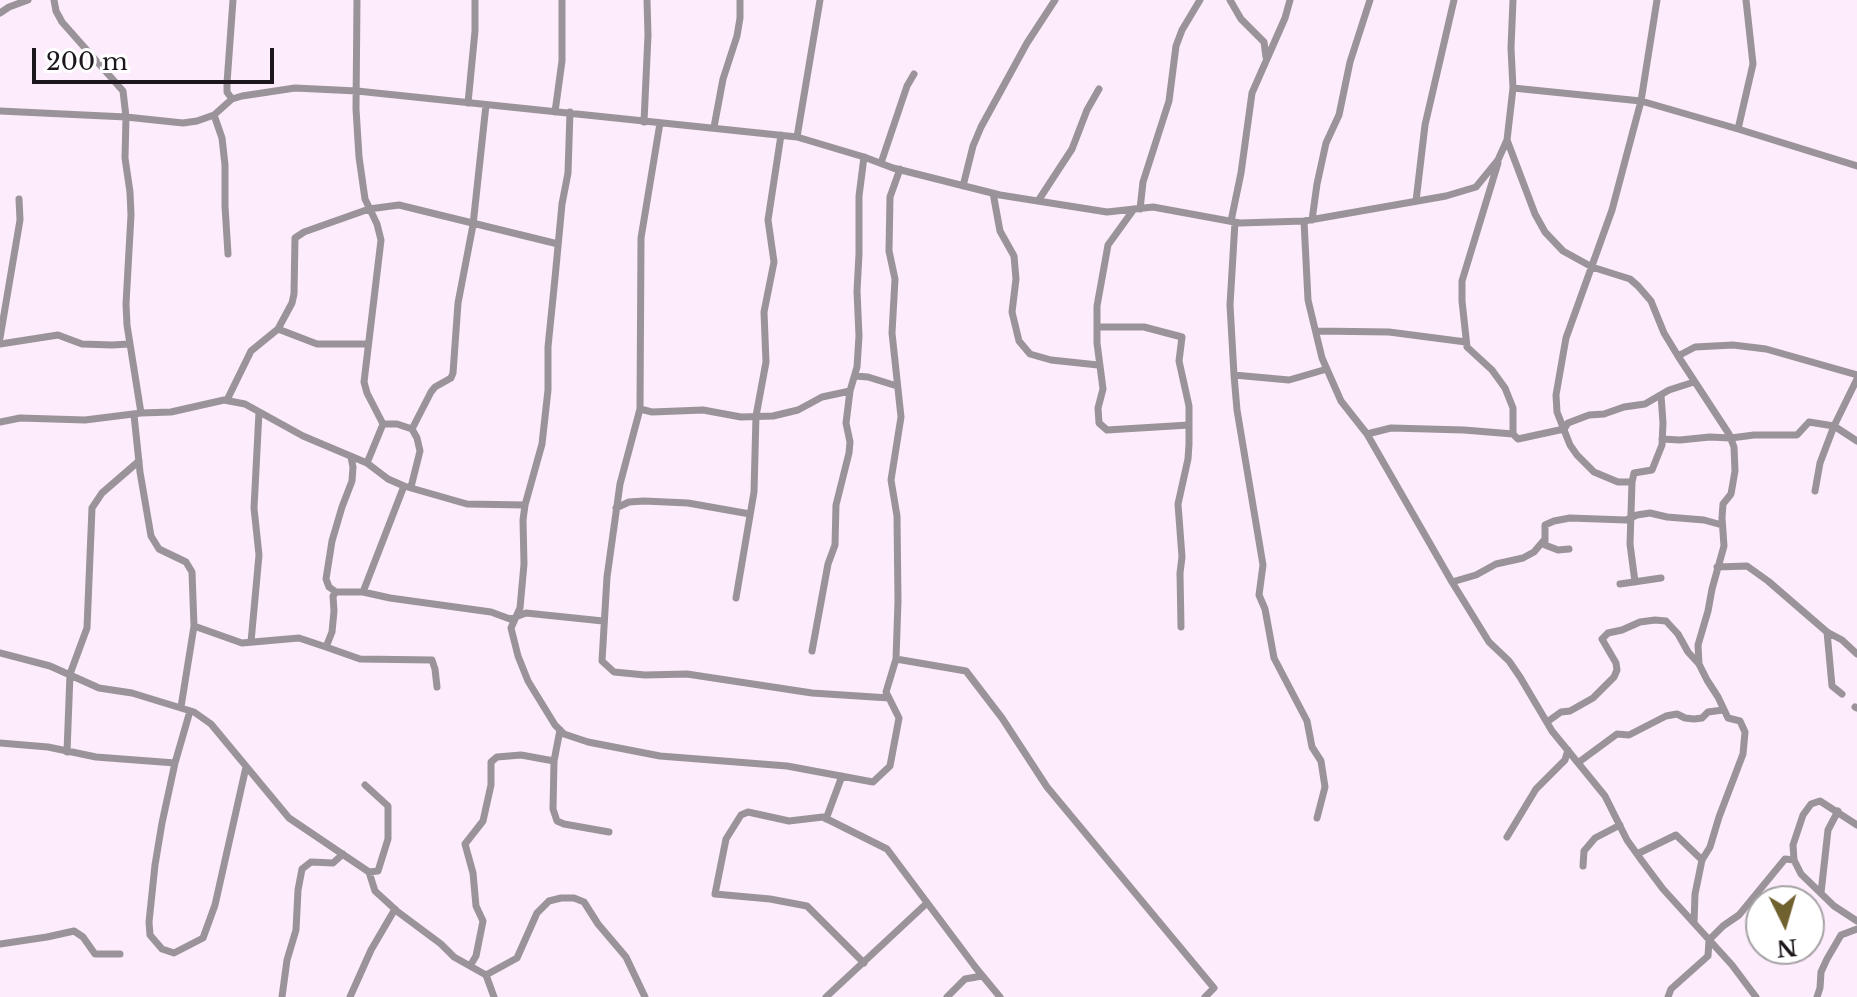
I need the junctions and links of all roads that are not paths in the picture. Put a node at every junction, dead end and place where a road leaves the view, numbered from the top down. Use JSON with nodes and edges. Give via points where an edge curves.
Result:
{"nodes":[{"id":1,"x":28,"y":0,"type":"edge"},
{"id":2,"x":54,"y":0,"type":"edge"},
{"id":3,"x":233,"y":0,"type":"edge"},
{"id":4,"x":357,"y":0,"type":"edge"},
{"id":5,"x":475,"y":0,"type":"edge"},
{"id":6,"x":562,"y":0,"type":"edge"},
{"id":7,"x":647,"y":0,"type":"edge"},
{"id":8,"x":740,"y":0,"type":"edge"},
{"id":9,"x":820,"y":0,"type":"edge"},
{"id":10,"x":1055,"y":0,"type":"edge"},
{"id":11,"x":1200,"y":0,"type":"edge"},
{"id":12,"x":1230,"y":0,"type":"edge"},
{"id":13,"x":1290,"y":0,"type":"edge"},
{"id":14,"x":1370,"y":0,"type":"edge"},
{"id":15,"x":1454,"y":0,"type":"edge"},
{"id":16,"x":1513,"y":0,"type":"edge"},
{"id":17,"x":1657,"y":0,"type":"edge"},
{"id":18,"x":1746,"y":0,"type":"edge"},
{"id":19,"x":0,"y":13,"type":"edge"},
{"id":20,"x":1266,"y":59,"type":"junction"},
{"id":21,"x":914,"y":74,"type":"dead end"},
{"id":22,"x":1513,"y":88,"type":"junction"},
{"id":23,"x":1099,"y":89,"type":"dead end"},
{"id":24,"x":357,"y":91,"type":"junction"},
{"id":25,"x":232,"y":99,"type":"junction"},
{"id":26,"x":1641,"y":101,"type":"junction"},
{"id":27,"x":468,"y":103,"type":"junction"},
{"id":28,"x":486,"y":105,"type":"junction"},
{"id":29,"x":0,"y":111,"type":"edge"},
{"id":30,"x":555,"y":112,"type":"junction"},
{"id":31,"x":570,"y":112,"type":"junction"},
{"id":32,"x":214,"y":115,"type":"junction"},
{"id":33,"x":126,"y":117,"type":"junction"},
{"id":34,"x":644,"y":122,"type":"junction"},
{"id":35,"x":660,"y":123,"type":"junction"},
{"id":36,"x":714,"y":127,"type":"junction"},
{"id":37,"x":1738,"y":129,"type":"junction"},
{"id":38,"x":781,"y":135,"type":"junction"},
{"id":39,"x":797,"y":137,"type":"junction"},
{"id":40,"x":1507,"y":140,"type":"junction"},
{"id":41,"x":864,"y":157,"type":"junction"},
{"id":42,"x":1498,"y":160,"type":"junction"},
{"id":43,"x":881,"y":163,"type":"junction"},
{"id":44,"x":1857,"y":166,"type":"edge"},
{"id":45,"x":900,"y":169,"type":"junction"},
{"id":46,"x":963,"y":186,"type":"junction"},
{"id":47,"x":1476,"y":187,"type":"junction"},
{"id":48,"x":1488,"y":191,"type":"junction"},
{"id":49,"x":993,"y":193,"type":"junction"},
{"id":50,"x":19,"y":199,"type":"dead end"},
{"id":51,"x":1038,"y":201,"type":"junction"},
{"id":52,"x":1416,"y":201,"type":"junction"},
{"id":53,"x":369,"y":209,"type":"junction"},
{"id":54,"x":1137,"y":209,"type":"junction"},
{"id":55,"x":1308,"y":220,"type":"junction"},
{"id":56,"x":1233,"y":221,"type":"junction"},
{"id":57,"x":473,"y":225,"type":"junction"},
{"id":58,"x":558,"y":244,"type":"junction"},
{"id":59,"x":228,"y":254,"type":"dead end"},
{"id":60,"x":1592,"y":267,"type":"junction"},
{"id":61,"x":1097,"y":327,"type":"junction"},
{"id":62,"x":278,"y":329,"type":"junction"},
{"id":63,"x":1316,"y":331,"type":"junction"},
{"id":64,"x":0,"y":341,"type":"edge"},
{"id":65,"x":1466,"y":342,"type":"junction"},
{"id":66,"x":129,"y":344,"type":"junction"},
{"id":67,"x":368,"y":344,"type":"junction"},
{"id":68,"x":1678,"y":356,"type":"junction"},
{"id":69,"x":1098,"y":365,"type":"junction"},
{"id":70,"x":1327,"y":369,"type":"junction"},
{"id":71,"x":1234,"y":375,"type":"junction"},
{"id":72,"x":855,"y":376,"type":"junction"},
{"id":73,"x":1857,"y":377,"type":"edge"},
{"id":74,"x":1694,"y":382,"type":"junction"},
{"id":75,"x":897,"y":386,"type":"junction"},
{"id":76,"x":850,"y":391,"type":"junction"},
{"id":77,"x":1661,"y":395,"type":"junction"},
{"id":78,"x":227,"y":400,"type":"junction"},
{"id":79,"x":640,"y":409,"type":"junction"},
{"id":80,"x":259,"y":412,"type":"junction"},
{"id":81,"x":138,"y":414,"type":"junction"},
{"id":82,"x":756,"y":416,"type":"junction"},
{"id":83,"x":0,"y":422,"type":"edge"},
{"id":84,"x":383,"y":424,"type":"junction"},
{"id":85,"x":1189,"y":425,"type":"junction"},
{"id":86,"x":1834,"y":426,"type":"junction"},
{"id":87,"x":412,"y":429,"type":"junction"},
{"id":88,"x":1564,"y":429,"type":"junction"},
{"id":89,"x":1367,"y":434,"type":"junction"},
{"id":90,"x":1513,"y":434,"type":"junction"},
{"id":91,"x":1731,"y":438,"type":"junction"},
{"id":92,"x":1662,"y":439,"type":"junction"},
{"id":93,"x":1857,"y":441,"type":"edge"},
{"id":94,"x":351,"y":457,"type":"junction"},
{"id":95,"x":139,"y":461,"type":"junction"},
{"id":96,"x":367,"y":463,"type":"junction"},
{"id":97,"x":1632,"y":482,"type":"junction"},
{"id":98,"x":408,"y":486,"type":"junction"},
{"id":99,"x":1815,"y":491,"type":"dead end"},
{"id":100,"x":525,"y":505,"type":"junction"},
{"id":101,"x":616,"y":508,"type":"junction"},
{"id":102,"x":750,"y":514,"type":"junction"},
{"id":103,"x":1631,"y":517,"type":"junction"},
{"id":104,"x":1722,"y":525,"type":"junction"},
{"id":105,"x":1545,"y":539,"type":"junction"},
{"id":106,"x":1569,"y":549,"type":"dead end"},
{"id":107,"x":1717,"y":567,"type":"junction"},
{"id":108,"x":1661,"y":578,"type":"dead end"},
{"id":109,"x":1452,"y":582,"type":"junction"},
{"id":110,"x":1635,"y":582,"type":"junction"},
{"id":111,"x":1620,"y":584,"type":"dead end"},
{"id":112,"x":336,"y":592,"type":"junction"},
{"id":113,"x":363,"y":592,"type":"junction"},
{"id":114,"x":736,"y":598,"type":"dead end"},
{"id":115,"x":517,"y":616,"type":"junction"},
{"id":116,"x":603,"y":621,"type":"junction"},
{"id":117,"x":194,"y":626,"type":"junction"},
{"id":118,"x":1181,"y":627,"type":"dead end"},
{"id":119,"x":1827,"y":632,"type":"junction"},
{"id":120,"x":251,"y":642,"type":"junction"},
{"id":121,"x":326,"y":647,"type":"junction"},
{"id":122,"x":812,"y":651,"type":"dead end"},
{"id":123,"x":0,"y":653,"type":"edge"},
{"id":124,"x":1857,"y":654,"type":"edge"},
{"id":125,"x":896,"y":659,"type":"junction"},
{"id":126,"x":1699,"y":664,"type":"junction"},
{"id":127,"x":70,"y":674,"type":"junction"},
{"id":128,"x":437,"y":687,"type":"dead end"},
{"id":129,"x":1842,"y":694,"type":"dead end"},
{"id":130,"x":889,"y":698,"type":"junction"},
{"id":131,"x":181,"y":707,"type":"junction"},
{"id":132,"x":1723,"y":710,"type":"junction"},
{"id":133,"x":190,"y":711,"type":"junction"},
{"id":134,"x":1547,"y":722,"type":"junction"},
{"id":135,"x":560,"y":730,"type":"junction"},
{"id":136,"x":0,"y":743,"type":"edge"},
{"id":137,"x":1568,"y":750,"type":"junction"},
{"id":138,"x":67,"y":752,"type":"junction"},
{"id":139,"x":554,"y":761,"type":"junction"},
{"id":140,"x":1579,"y":762,"type":"junction"},
{"id":141,"x":175,"y":763,"type":"junction"},
{"id":142,"x":246,"y":767,"type":"junction"},
{"id":143,"x":842,"y":776,"type":"junction"},
{"id":144,"x":365,"y":785,"type":"dead end"},
{"id":145,"x":1838,"y":811,"type":"junction"},
{"id":146,"x":1317,"y":818,"type":"dead end"},
{"id":147,"x":826,"y":819,"type":"junction"},
{"id":148,"x":1620,"y":825,"type":"junction"},
{"id":149,"x":1857,"y":825,"type":"edge"},
{"id":150,"x":609,"y":832,"type":"dead end"},
{"id":151,"x":1507,"y":837,"type":"dead end"},
{"id":152,"x":343,"y":854,"type":"junction"},
{"id":153,"x":1637,"y":854,"type":"junction"},
{"id":154,"x":1702,"y":860,"type":"junction"},
{"id":155,"x":1794,"y":860,"type":"junction"},
{"id":156,"x":1583,"y":866,"type":"dead end"},
{"id":157,"x":369,"y":872,"type":"junction"},
{"id":158,"x":1813,"y":885,"type":"edge"},
{"id":159,"x":1822,"y":885,"type":"edge"},
{"id":160,"x":1825,"y":897,"type":"edge"},
{"id":161,"x":927,"y":903,"type":"junction"},
{"id":162,"x":395,"y":909,"type":"junction"},
{"id":163,"x":1857,"y":921,"type":"edge"},
{"id":164,"x":1694,"y":923,"type":"junction"},
{"id":165,"x":1857,"y":929,"type":"edge"},
{"id":166,"x":1709,"y":940,"type":"junction"},
{"id":167,"x":0,"y":944,"type":"edge"},
{"id":168,"x":120,"y":954,"type":"dead end"},
{"id":169,"x":864,"y":963,"type":"junction"},
{"id":170,"x":470,"y":966,"type":"junction"},
{"id":171,"x":486,"y":975,"type":"junction"},
{"id":172,"x":982,"y":976,"type":"junction"},
{"id":173,"x":282,"y":997,"type":"edge"},
{"id":174,"x":350,"y":997,"type":"edge"},
{"id":175,"x":494,"y":997,"type":"edge"},
{"id":176,"x":645,"y":997,"type":"edge"},
{"id":177,"x":826,"y":997,"type":"edge"},
{"id":178,"x":947,"y":997,"type":"edge"},
{"id":179,"x":1000,"y":997,"type":"edge"},
{"id":180,"x":1205,"y":997,"type":"edge"},
{"id":181,"x":1668,"y":997,"type":"edge"},
{"id":182,"x":1756,"y":997,"type":"edge"},
{"id":183,"x":1817,"y":997,"type":"edge"}],
"edges":[{"from":1,"to":19,"type":"street"},
{"from":2,"to":33,"type":"street","via":[[62,22],[123,91]]},
{"from":3,"to":25,"type":"street","via":[[227,83]]},
{"from":4,"to":24,"type":"street"},
{"from":5,"to":27,"type":"street"},
{"from":6,"to":30,"type":"street"},
{"from":7,"to":34,"type":"street"},
{"from":8,"to":36,"type":"street","via":[[737,36]]},
{"from":9,"to":39,"type":"street"},
{"from":10,"to":46,"type":"street","via":[[981,127]]},
{"from":11,"to":54,"type":"street","via":[[1176,46],[1169,101]]},
{"from":12,"to":20,"type":"street","via":[[1264,42]]},
{"from":13,"to":20,"type":"street"},
{"from":14,"to":55,"type":"street"},
{"from":15,"to":52,"type":"street","via":[[1425,125]]},
{"from":16,"to":22,"type":"street"},
{"from":17,"to":26,"type":"street"},
{"from":18,"to":37,"type":"street","via":[[1753,64]]},
{"from":20,"to":56,"type":"street","via":[[1252,93]]},
{"from":21,"to":43,"type":"street"},
{"from":22,"to":26,"type":"street"},
{"from":22,"to":40,"type":"street"},
{"from":23,"to":51,"type":"street","via":[[1072,149]]},
{"from":24,"to":25,"type":"street","via":[[295,88]]},
{"from":24,"to":27,"type":"street"},
{"from":24,"to":53,"type":"street","via":[[362,188]]},
{"from":25,"to":32,"type":"street"},
{"from":26,"to":37,"type":"street"},
{"from":26,"to":60,"type":"street"},
{"from":27,"to":28,"type":"street"},
{"from":28,"to":30,"type":"street"},
{"from":28,"to":57,"type":"street"},
{"from":29,"to":33,"type":"street"},
{"from":30,"to":31,"type":"street"},
{"from":31,"to":34,"type":"street"},
{"from":31,"to":58,"type":"street"},
{"from":32,"to":33,"type":"street","via":[[183,123]]},
{"from":32,"to":59,"type":"street","via":[[225,165]]},
{"from":33,"to":66,"type":"street"},
{"from":34,"to":35,"type":"street"},
{"from":35,"to":36,"type":"street"},
{"from":35,"to":79,"type":"street","via":[[641,238]]},
{"from":36,"to":38,"type":"street"},
{"from":37,"to":44,"type":"street"},
{"from":38,"to":39,"type":"street"},
{"from":38,"to":82,"type":"street","via":[[768,220],[774,262],[764,312],[766,362]]},
{"from":39,"to":41,"type":"street"},
{"from":40,"to":42,"type":"street"},
{"from":40,"to":60,"type":"street","via":[[1545,232],[1563,251]]},
{"from":41,"to":43,"type":"street"},
{"from":41,"to":72,"type":"street"},
{"from":42,"to":47,"type":"street"},
{"from":42,"to":48,"type":"street"},
{"from":43,"to":45,"type":"street"},
{"from":45,"to":46,"type":"street"},
{"from":45,"to":75,"type":"street","via":[[890,197],[889,251],[895,279],[892,333]]},
{"from":46,"to":49,"type":"street"},
{"from":47,"to":48,"type":"street"},
{"from":47,"to":52,"type":"street"},
{"from":48,"to":65,"type":"street","via":[[1462,281]]},
{"from":49,"to":51,"type":"street"},
{"from":49,"to":69,"type":"street","via":[[1000,231],[1014,256],[1012,312],[1019,341],[1030,354]]},
{"from":50,"to":64,"type":"street"},
{"from":51,"to":54,"type":"street","via":[[1107,212]]},
{"from":52,"to":55,"type":"street"},
{"from":53,"to":57,"type":"street","via":[[399,205]]},
{"from":53,"to":62,"type":"street","via":[[295,238],[294,294]]},
{"from":53,"to":67,"type":"street","via":[[381,240]]},
{"from":54,"to":56,"type":"street"},
{"from":54,"to":61,"type":"street","via":[[1108,245]]},
{"from":55,"to":56,"type":"street"},
{"from":55,"to":63,"type":"street","via":[[1307,289]]},
{"from":56,"to":71,"type":"street"},
{"from":57,"to":58,"type":"street"},
{"from":57,"to":87,"type":"street","via":[[458,303],[453,373],[431,392]]},
{"from":58,"to":100,"type":"street","via":[[542,444]]},
{"from":60,"to":68,"type":"street","via":[[1638,286]]},
{"from":60,"to":88,"type":"street","via":[[1566,338],[1558,381],[1557,412]]},
{"from":61,"to":69,"type":"street"},
{"from":61,"to":85,"type":"street","via":[[1144,327],[1182,337],[1179,361]]},
{"from":62,"to":67,"type":"street","via":[[317,344]]},
{"from":62,"to":78,"type":"street","via":[[251,351]]},
{"from":63,"to":65,"type":"street","via":[[1389,332]]},
{"from":63,"to":70,"type":"street"},
{"from":64,"to":66,"type":"street","via":[[58,335],[82,344]]},
{"from":65,"to":90,"type":"street","via":[[1505,388],[1513,408]]},
{"from":66,"to":81,"type":"street"},
{"from":67,"to":84,"type":"street","via":[[364,388]]},
{"from":68,"to":73,"type":"street","via":[[1695,347],[1733,345],[1766,349]]},
{"from":68,"to":74,"type":"street"},
{"from":69,"to":85,"type":"street","via":[[1103,389],[1099,423],[1107,430]]},
{"from":70,"to":71,"type":"street","via":[[1289,380]]},
{"from":70,"to":89,"type":"street","via":[[1341,401]]},
{"from":71,"to":146,"type":"street","via":[[1263,565],[1259,595],[1274,658],[1321,761],[1325,787]]},
{"from":72,"to":75,"type":"street"},
{"from":72,"to":76,"type":"street"},
{"from":73,"to":86,"type":"street"},
{"from":74,"to":77,"type":"street"},
{"from":74,"to":91,"type":"street"},
{"from":75,"to":125,"type":"street","via":[[901,417],[891,480],[897,516]]},
{"from":76,"to":82,"type":"street","via":[[798,410]]},
{"from":76,"to":122,"type":"street","via":[[849,453]]},
{"from":77,"to":88,"type":"street","via":[[1645,404],[1579,418]]},
{"from":77,"to":92,"type":"street"},
{"from":78,"to":80,"type":"street"},
{"from":78,"to":81,"type":"street"},
{"from":79,"to":82,"type":"street"},
{"from":79,"to":101,"type":"street"},
{"from":80,"to":94,"type":"street"},
{"from":80,"to":120,"type":"street","via":[[254,508],[259,555]]},
{"from":81,"to":83,"type":"street"},
{"from":81,"to":95,"type":"street"},
{"from":82,"to":102,"type":"street"},
{"from":84,"to":87,"type":"street"},
{"from":84,"to":96,"type":"street"},
{"from":85,"to":118,"type":"street","via":[[1178,504]]},
{"from":86,"to":91,"type":"street","via":[[1809,422],[1797,435]]},
{"from":86,"to":93,"type":"street"},
{"from":86,"to":99,"type":"street"},
{"from":87,"to":98,"type":"street","via":[[420,451]]},
{"from":88,"to":90,"type":"street","via":[[1518,439]]},
{"from":88,"to":97,"type":"street","via":[[1570,445],[1594,472]]},
{"from":89,"to":90,"type":"street","via":[[1391,428]]},
{"from":89,"to":109,"type":"street"},
{"from":91,"to":92,"type":"street"},
{"from":91,"to":104,"type":"street","via":[[1735,471]]},
{"from":92,"to":97,"type":"street","via":[[1652,470],[1634,473]]},
{"from":94,"to":96,"type":"street"},
{"from":94,"to":112,"type":"street","via":[[352,481],[326,579]]},
{"from":95,"to":117,"type":"street","via":[[154,544],[186,562],[192,572]]},
{"from":95,"to":127,"type":"street","via":[[92,508],[87,628]]},
{"from":96,"to":98,"type":"street"},
{"from":97,"to":103,"type":"street"},
{"from":98,"to":100,"type":"street","via":[[467,504]]},
{"from":98,"to":113,"type":"street"},
{"from":100,"to":115,"type":"street"},
{"from":101,"to":102,"type":"street","via":[[644,501]]},
{"from":101,"to":116,"type":"street"},
{"from":102,"to":114,"type":"street"},
{"from":103,"to":104,"type":"street","via":[[1650,513]]},
{"from":103,"to":105,"type":"street","via":[[1554,521],[1545,525]]},
{"from":103,"to":110,"type":"street"},
{"from":104,"to":107,"type":"street","via":[[1724,546]]},
{"from":105,"to":106,"type":"street","via":[[1545,545]]},
{"from":105,"to":109,"type":"street","via":[[1523,558]]},
{"from":107,"to":119,"type":"street","via":[[1747,566]]},
{"from":107,"to":126,"type":"street","via":[[1698,645]]},
{"from":108,"to":110,"type":"street"},
{"from":109,"to":134,"type":"street"},
{"from":110,"to":111,"type":"street"},
{"from":112,"to":113,"type":"street"},
{"from":112,"to":121,"type":"street"},
{"from":113,"to":115,"type":"street","via":[[510,619]]},
{"from":115,"to":116,"type":"street"},
{"from":115,"to":135,"type":"street","via":[[511,628],[518,656]]},
{"from":116,"to":130,"type":"street","via":[[602,661],[614,672],[687,674],[812,693]]},
{"from":117,"to":120,"type":"street"},
{"from":117,"to":131,"type":"street"},
{"from":119,"to":124,"type":"street"},
{"from":119,"to":129,"type":"street","via":[[1832,686]]},
{"from":120,"to":121,"type":"street","via":[[299,638]]},
{"from":121,"to":128,"type":"street","via":[[360,659],[432,660]]},
{"from":123,"to":127,"type":"street"},
{"from":125,"to":130,"type":"street","via":[[886,692]]},
{"from":125,"to":180,"type":"street","via":[[966,671],[1047,787],[1214,988]]},
{"from":126,"to":132,"type":"street"},
{"from":126,"to":134,"type":"street","via":[[1666,621],[1640,622],[1608,633],[1602,639],[1616,663],[1614,677],[1593,698]]},
{"from":127,"to":131,"type":"street","via":[[99,688]]},
{"from":127,"to":138,"type":"street"},
{"from":130,"to":143,"type":"street","via":[[899,718],[890,766],[873,782]]},
{"from":131,"to":133,"type":"street"},
{"from":132,"to":140,"type":"street","via":[[1694,719],[1666,716],[1629,735],[1617,734]]},
{"from":132,"to":154,"type":"street","via":[[1728,718],[1740,721],[1743,754]]},
{"from":133,"to":141,"type":"street"},
{"from":133,"to":142,"type":"street","via":[[211,724]]},
{"from":134,"to":137,"type":"street"},
{"from":135,"to":139,"type":"street"},
{"from":135,"to":143,"type":"street","via":[[588,742],[660,756]]},
{"from":136,"to":138,"type":"street"},
{"from":137,"to":140,"type":"street"},
{"from":137,"to":151,"type":"street"},
{"from":138,"to":141,"type":"street"},
{"from":139,"to":150,"type":"street","via":[[557,821]]},
{"from":139,"to":170,"type":"street","via":[[521,755],[491,762],[483,821],[465,844],[483,921]]},
{"from":140,"to":148,"type":"street"},
{"from":141,"to":142,"type":"street","via":[[149,922],[150,935],[174,953],[203,938]]},
{"from":142,"to":152,"type":"street","via":[[289,818]]},
{"from":143,"to":147,"type":"street"},
{"from":144,"to":157,"type":"street","via":[[388,806],[388,839],[378,871]]},
{"from":145,"to":149,"type":"street"},
{"from":145,"to":155,"type":"street","via":[[1820,801],[1811,804],[1793,845]]},
{"from":145,"to":159,"type":"street","via":[[1828,830]]},
{"from":147,"to":161,"type":"street","via":[[887,849]]},
{"from":147,"to":169,"type":"street","via":[[741,815],[726,839],[715,894],[807,906]]},
{"from":148,"to":153,"type":"street"},
{"from":148,"to":156,"type":"street","via":[[1595,838],[1584,851]]},
{"from":152,"to":157,"type":"street"},
{"from":152,"to":173,"type":"street","via":[[333,863],[311,862],[302,869]]},
{"from":153,"to":154,"type":"street","via":[[1676,835]]},
{"from":153,"to":164,"type":"street"},
{"from":154,"to":164,"type":"street"},
{"from":155,"to":158,"type":"street"},
{"from":155,"to":166,"type":"street","via":[[1785,859],[1739,915]]},
{"from":157,"to":162,"type":"street","via":[[375,891]]},
{"from":160,"to":163,"type":"street"},
{"from":161,"to":169,"type":"street"},
{"from":161,"to":172,"type":"street"},
{"from":162,"to":170,"type":"street"},
{"from":162,"to":174,"type":"street"},
{"from":164,"to":166,"type":"street"},
{"from":165,"to":183,"type":"street","via":[[1841,935],[1821,972]]},
{"from":166,"to":181,"type":"street","via":[[1708,956]]},
{"from":166,"to":182,"type":"street"},
{"from":167,"to":168,"type":"street","via":[[74,931],[95,954]]},
{"from":169,"to":177,"type":"street"},
{"from":170,"to":171,"type":"street"},
{"from":171,"to":175,"type":"street"},
{"from":171,"to":176,"type":"street","via":[[517,958],[537,913],[549,901],[574,898],[584,902],[626,957]]},
{"from":172,"to":178,"type":"street","via":[[965,979]]},
{"from":172,"to":179,"type":"street"}]}
